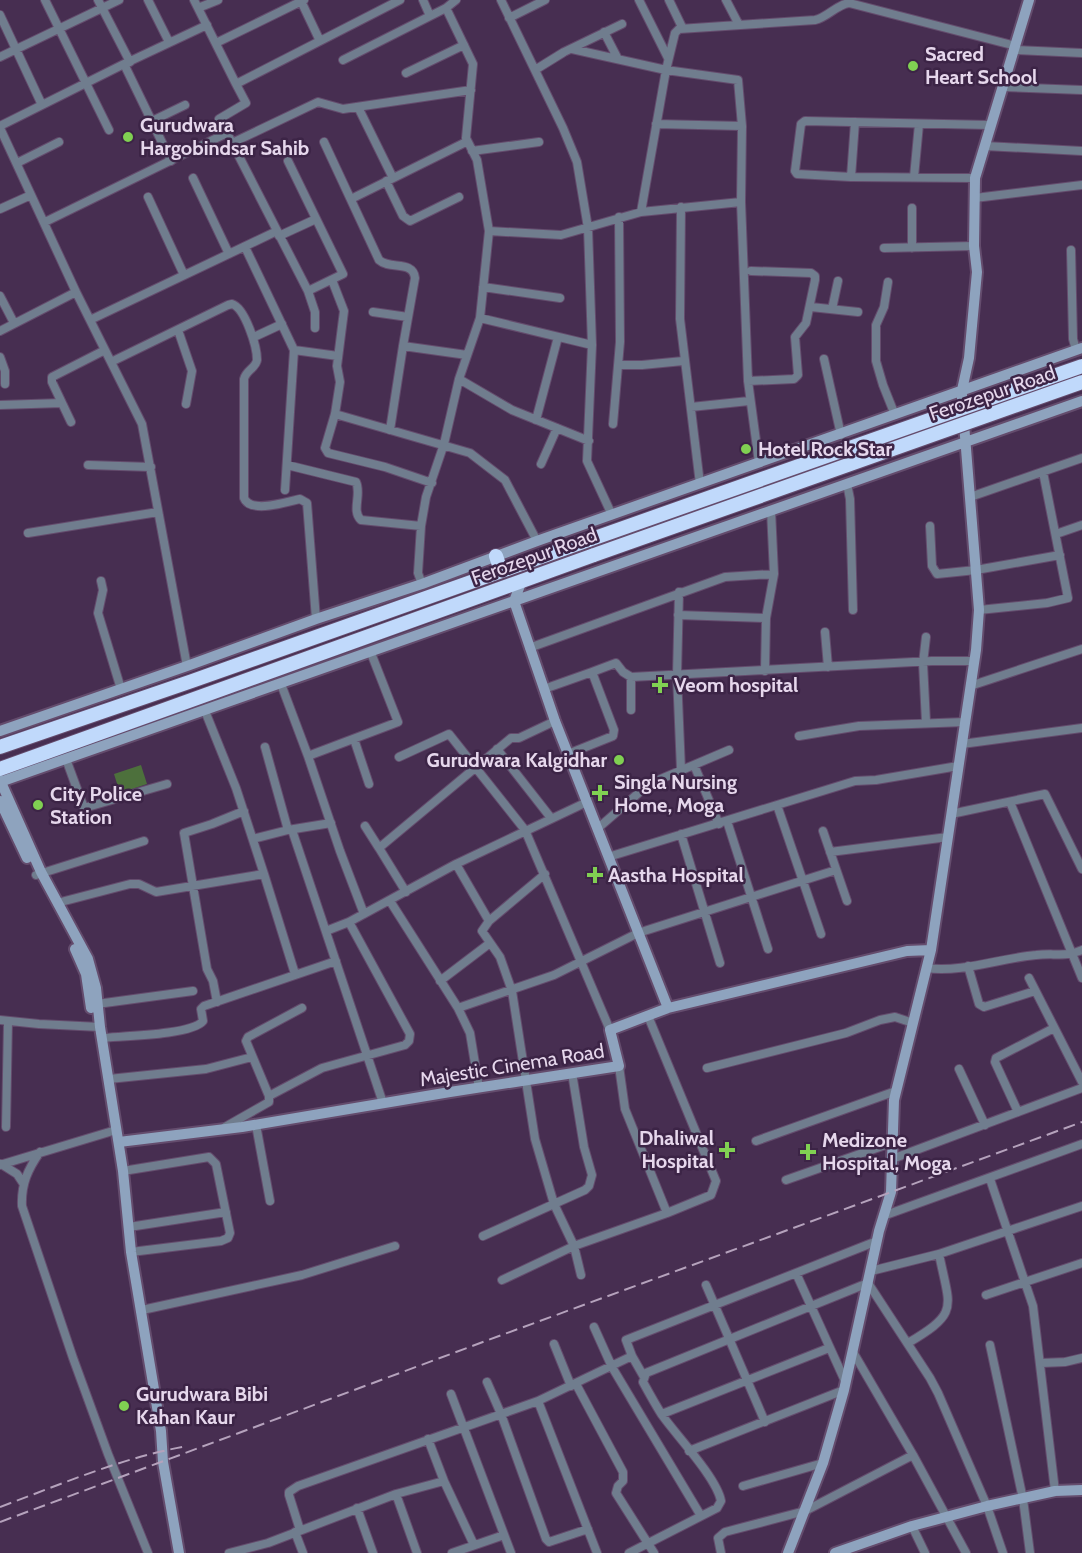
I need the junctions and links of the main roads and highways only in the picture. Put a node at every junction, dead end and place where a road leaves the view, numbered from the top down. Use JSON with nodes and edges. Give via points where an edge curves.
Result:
{"nodes":[{"id":1,"x":1082,"y":366,"type":"edge"},
{"id":2,"x":1082,"y":382,"type":"edge"},
{"id":3,"x":496,"y":556,"type":"road end"},
{"id":4,"x":501,"y":571,"type":"junction"},
{"id":5,"x":0,"y":747,"type":"edge"},
{"id":6,"x":0,"y":778,"type":"edge"}],
"edges":[{"from":1,"to":4,"type":"highway","name":"Ferozepur Road","bridge":true},
{"from":2,"to":6,"type":"highway","name":"Ferozepur Road","bridge":true,"via":[[423,617]]},
{"from":3,"to":4,"type":"highway"},
{"from":4,"to":5,"type":"highway","name":"Ferozepur Road"}]}
